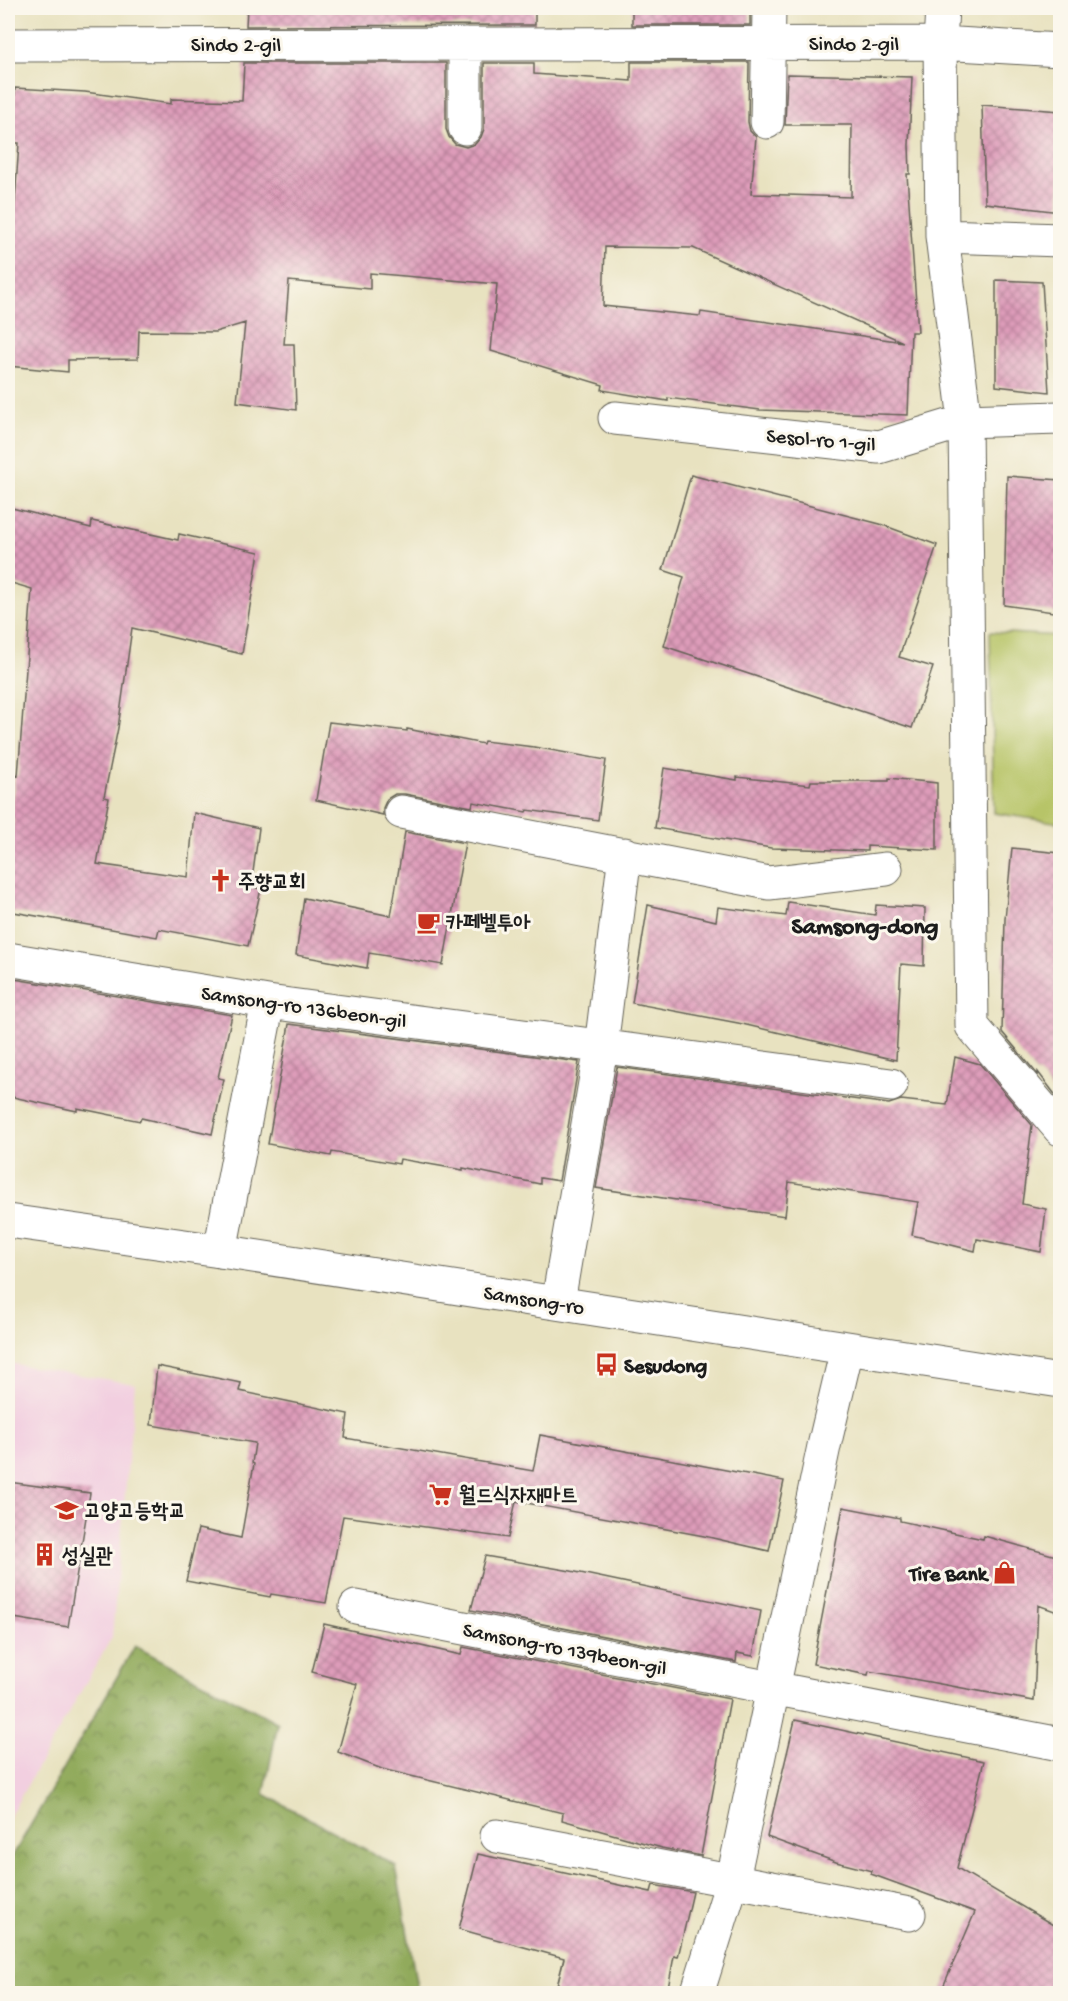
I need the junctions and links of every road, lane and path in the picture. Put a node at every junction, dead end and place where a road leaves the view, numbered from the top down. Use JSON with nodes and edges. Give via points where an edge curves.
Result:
{"nodes":[{"id":1,"x":769,"y":8,"type":"edge"},
{"id":2,"x":942,"y":8,"type":"edge"},
{"id":3,"x":769,"y":43,"type":"junction"},
{"id":4,"x":940,"y":43,"type":"junction"},
{"id":5,"x":465,"y":44,"type":"junction"},
{"id":6,"x":8,"y":45,"type":"edge"},
{"id":7,"x":1060,"y":50,"type":"edge"},
{"id":8,"x":767,"y":122,"type":"dead end"},
{"id":9,"x":465,"y":128,"type":"dead end"},
{"id":10,"x":942,"y":236,"type":"junction"},
{"id":11,"x":1060,"y":240,"type":"edge"},
{"id":12,"x":615,"y":418,"type":"dead end"},
{"id":13,"x":1060,"y":418,"type":"edge"},
{"id":14,"x":965,"y":421,"type":"junction"},
{"id":15,"x":401,"y":812,"type":"dead end"},
{"id":16,"x":625,"y":854,"type":"junction"},
{"id":17,"x":886,"y":869,"type":"dead end"},
{"id":18,"x":8,"y":960,"type":"edge"},
{"id":19,"x":268,"y":1002,"type":"junction"},
{"id":20,"x":601,"y":1047,"type":"junction"},
{"id":21,"x":891,"y":1085,"type":"dead end"},
{"id":22,"x":1060,"y":1129,"type":"edge"},
{"id":23,"x":8,"y":1221,"type":"edge"},
{"id":24,"x":220,"y":1251,"type":"junction"},
{"id":25,"x":558,"y":1302,"type":"junction"},
{"id":26,"x":847,"y":1349,"type":"junction"},
{"id":27,"x":1060,"y":1381,"type":"edge"},
{"id":28,"x":356,"y":1607,"type":"dead end"},
{"id":29,"x":774,"y":1688,"type":"junction"},
{"id":30,"x":1060,"y":1744,"type":"edge"},
{"id":31,"x":497,"y":1836,"type":"dead end"},
{"id":32,"x":733,"y":1879,"type":"junction"},
{"id":33,"x":909,"y":1914,"type":"dead end"},
{"id":34,"x":697,"y":1994,"type":"edge"}],
"edges":[{"from":1,"to":3,"type":"street"},
{"from":2,"to":4,"type":"street"},
{"from":3,"to":4,"type":"street","name":"Sindo 2-gil"},
{"from":3,"to":5,"type":"street","name":"Sindo 2-gil"},
{"from":3,"to":8,"type":"street"},
{"from":4,"to":7,"type":"street","name":"Sindo 2-gil"},
{"from":4,"to":10,"type":"street"},
{"from":5,"to":6,"type":"street","name":"Sindo 2-gil"},
{"from":5,"to":9,"type":"street"},
{"from":10,"to":11,"type":"street"},
{"from":10,"to":14,"type":"street"},
{"from":12,"to":14,"type":"street","name":"Sesol-ro 1-gil","via":[[879,447]]},
{"from":13,"to":14,"type":"street","name":"Sesol-ro 1-gil"},
{"from":14,"to":22,"type":"street","via":[[972,1026]]},
{"from":15,"to":16,"type":"street"},
{"from":16,"to":17,"type":"street","via":[[769,883]]},
{"from":16,"to":20,"type":"street"},
{"from":18,"to":19,"type":"street","name":"Samsong-ro 136beon-gil"},
{"from":19,"to":20,"type":"street","name":"Samsong-ro 136beon-gil"},
{"from":19,"to":24,"type":"street"},
{"from":20,"to":21,"type":"street","name":"Samsong-ro 136beon-gil"},
{"from":20,"to":25,"type":"street"},
{"from":23,"to":24,"type":"street","name":"Samsong-ro"},
{"from":24,"to":25,"type":"street","name":"Samsong-ro"},
{"from":25,"to":26,"type":"street","name":"Samsong-ro"},
{"from":26,"to":27,"type":"street","name":"Samsong-ro"},
{"from":26,"to":29,"type":"street"},
{"from":28,"to":29,"type":"street","name":"Samsong-ro 139beon-gil"},
{"from":29,"to":30,"type":"street","name":"Samsong-ro 139beon-gil"},
{"from":29,"to":32,"type":"street"},
{"from":31,"to":32,"type":"street"},
{"from":32,"to":33,"type":"street"},
{"from":32,"to":34,"type":"street"}]}
